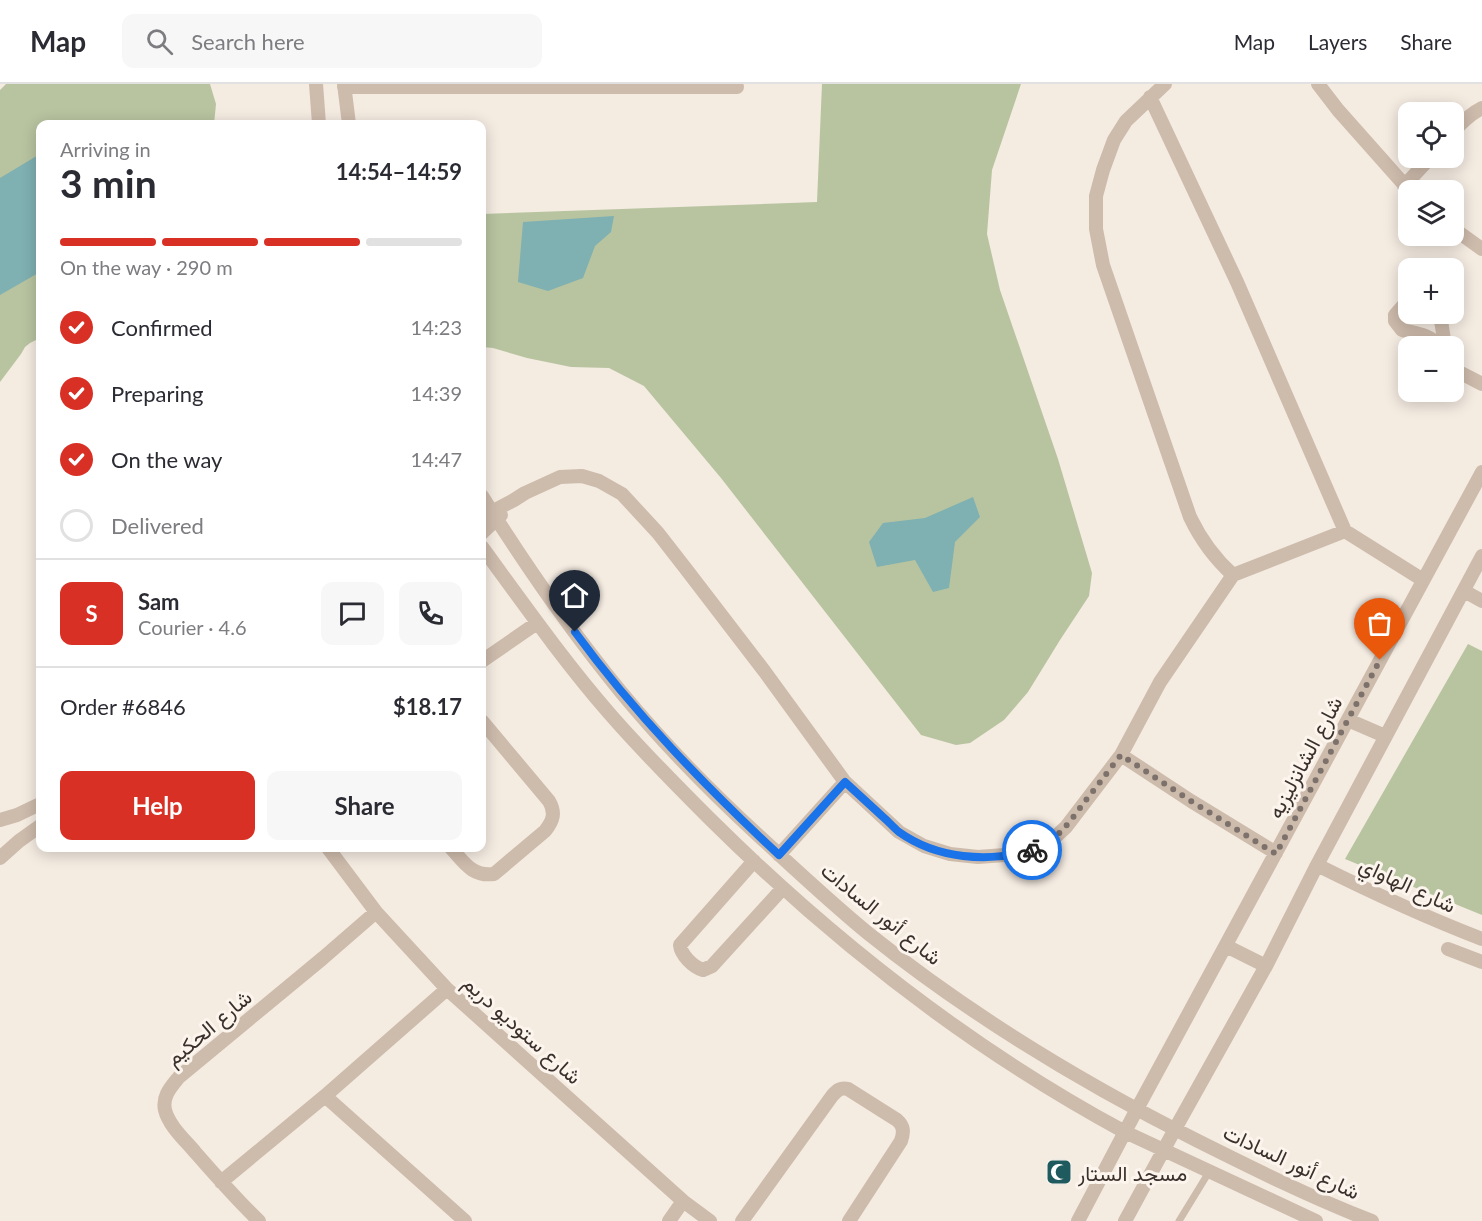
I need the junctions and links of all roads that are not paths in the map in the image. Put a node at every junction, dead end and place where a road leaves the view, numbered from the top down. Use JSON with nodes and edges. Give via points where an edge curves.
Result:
{"nodes":[{"id":1,"x":316,"y":84,"type":"edge"},
{"id":2,"x":1165,"y":84,"type":"edge"},
{"id":3,"x":1318,"y":84,"type":"edge"},
{"id":4,"x":344,"y":86,"type":"edge"},
{"id":5,"x":737,"y":87,"type":"dead end"},
{"id":6,"x":1150,"y":98,"type":"junction"},
{"id":7,"x":1482,"y":108,"type":"edge"},
{"id":8,"x":319,"y":120,"type":"edge"},
{"id":9,"x":348,"y":120,"type":"edge"},
{"id":10,"x":1464,"y":120,"type":"edge"},
{"id":11,"x":1422,"y":168,"type":"edge"},
{"id":12,"x":1400,"y":180,"type":"edge"},
{"id":13,"x":1413,"y":180,"type":"edge"},
{"id":14,"x":1464,"y":236,"type":"edge"},
{"id":15,"x":1482,"y":249,"type":"edge"},
{"id":16,"x":1398,"y":312,"type":"edge"},
{"id":17,"x":1426,"y":336,"type":"edge"},
{"id":18,"x":1464,"y":375,"type":"edge"},
{"id":19,"x":1482,"y":384,"type":"edge"},
{"id":20,"x":1482,"y":472,"type":"edge"},
{"id":21,"x":1477,"y":495,"type":"edge"},
{"id":22,"x":490,"y":516,"type":"edge"},
{"id":23,"x":1345,"y":531,"type":"junction"},
{"id":24,"x":486,"y":553,"type":"edge"},
{"id":25,"x":1482,"y":556,"type":"edge"},
{"id":26,"x":1233,"y":575,"type":"junction"},
{"id":27,"x":1423,"y":580,"type":"junction"},
{"id":28,"x":1464,"y":591,"type":"junction"},
{"id":29,"x":1482,"y":601,"type":"edge"},
{"id":30,"x":537,"y":623,"type":"junction"},
{"id":31,"x":486,"y":658,"type":"edge"},
{"id":32,"x":1348,"y":720,"type":"junction"},
{"id":33,"x":486,"y":726,"type":"edge"},
{"id":34,"x":1385,"y":736,"type":"junction"},
{"id":35,"x":1121,"y":755,"type":"junction"},
{"id":36,"x":845,"y":782,"type":"junction"},
{"id":37,"x":36,"y":806,"type":"edge"},
{"id":38,"x":0,"y":820,"type":"edge"},
{"id":39,"x":36,"y":829,"type":"edge"},
{"id":40,"x":337,"y":852,"type":"edge"},
{"id":41,"x":455,"y":852,"type":"edge"},
{"id":42,"x":1276,"y":854,"type":"junction"},
{"id":43,"x":779,"y":855,"type":"junction"},
{"id":44,"x":0,"y":858,"type":"edge"},
{"id":45,"x":754,"y":861,"type":"junction"},
{"id":46,"x":1317,"y":865,"type":"junction"},
{"id":47,"x":783,"y":888,"type":"junction"},
{"id":48,"x":376,"y":912,"type":"junction"},
{"id":49,"x":1480,"y":938,"type":"edge"},
{"id":50,"x":1226,"y":946,"type":"junction"},
{"id":51,"x":1448,"y":949,"type":"dead end"},
{"id":52,"x":1476,"y":960,"type":"edge"},
{"id":53,"x":1266,"y":966,"type":"junction"},
{"id":54,"x":447,"y":989,"type":"junction"},
{"id":55,"x":325,"y":1096,"type":"junction"},
{"id":56,"x":1137,"y":1109,"type":"junction"},
{"id":57,"x":1174,"y":1129,"type":"junction"},
{"id":58,"x":1125,"y":1132,"type":"junction"},
{"id":59,"x":1164,"y":1149,"type":"junction"},
{"id":60,"x":1209,"y":1172,"type":"junction"},
{"id":61,"x":221,"y":1182,"type":"junction"},
{"id":62,"x":683,"y":1201,"type":"junction"},
{"id":63,"x":259,"y":1221,"type":"edge"},
{"id":64,"x":465,"y":1221,"type":"edge"},
{"id":65,"x":669,"y":1221,"type":"edge"},
{"id":66,"x":710,"y":1221,"type":"edge"},
{"id":67,"x":742,"y":1221,"type":"edge"},
{"id":68,"x":849,"y":1221,"type":"edge"},
{"id":69,"x":1078,"y":1221,"type":"edge"},
{"id":70,"x":1125,"y":1221,"type":"edge"},
{"id":71,"x":1179,"y":1221,"type":"edge"},
{"id":72,"x":1316,"y":1221,"type":"edge"},
{"id":73,"x":1372,"y":1221,"type":"edge"}],
"edges":[{"from":1,"to":8,"type":"street"},
{"from":2,"to":6,"type":"street"},
{"from":3,"to":12,"type":"street"},
{"from":4,"to":5,"type":"street"},
{"from":4,"to":9,"type":"street"},
{"from":6,"to":23,"type":"street","via":[[1237,282]]},
{"from":6,"to":26,"type":"street","via":[[1126,121],[1114,140],[1096,196],[1096,230],[1103,265],[1190,517],[1217,561]]},
{"from":7,"to":10,"type":"street"},
{"from":11,"to":13,"type":"street"},
{"from":14,"to":15,"type":"street"},
{"from":16,"to":17,"type":"street","via":[[1397,325],[1402,330]]},
{"from":18,"to":19,"type":"street"},
{"from":20,"to":21,"type":"street","name":"شارع الشانزليزيه"},
{"from":21,"to":27,"type":"street","name":"شارع الشانزليزيه"},
{"from":22,"to":36,"type":"street","via":[[525,493],[560,477],[582,476],[622,494],[686,569]]},
{"from":22,"to":43,"type":"street","name":"شارع أنور السادات","via":[[621,692],[679,758]]},
{"from":23,"to":26,"type":"street"},
{"from":23,"to":27,"type":"street"},
{"from":24,"to":30,"type":"street"},
{"from":25,"to":28,"type":"street"},
{"from":26,"to":35,"type":"street","via":[[1160,682]]},
{"from":27,"to":32,"type":"street","name":"شارع الشانزليزيه"},
{"from":28,"to":29,"type":"street"},
{"from":28,"to":34,"type":"street"},
{"from":30,"to":31,"type":"street"},
{"from":30,"to":45,"type":"street","via":[[616,722]]},
{"from":32,"to":34,"type":"street"},
{"from":32,"to":42,"type":"street","name":"شارع الشانزليزيه"},
{"from":33,"to":41,"type":"street","via":[[549,801],[554,814],[545,831],[494,874],[471,870]]},
{"from":34,"to":46,"type":"street"},
{"from":35,"to":36,"type":"street","via":[[1066,827],[1038,848],[1018,854],[978,857],[924,846],[899,831]]},
{"from":35,"to":42,"type":"street"},
{"from":36,"to":43,"type":"street"},
{"from":37,"to":38,"type":"street"},
{"from":39,"to":44,"type":"street"},
{"from":40,"to":48,"type":"street","name":"شارع ستوديو دريم"},
{"from":42,"to":50,"type":"street","name":"شارع الشانزليزيه"},
{"from":43,"to":56,"type":"street","name":"شارع أنور السادات","via":[[867,933],[956,998],[1019,1041]]},
{"from":45,"to":47,"type":"street"},
{"from":45,"to":47,"type":"street","via":[[680,945],[681,952],[694,966],[703,970],[712,966]]},
{"from":46,"to":49,"type":"street","name":"شارع الهاواي","via":[[1381,897]]},
{"from":46,"to":53,"type":"street"},
{"from":47,"to":58,"type":"street","via":[[940,1015],[1012,1065]]},
{"from":48,"to":54,"type":"street","name":"شارع ستوديو دريم"},
{"from":48,"to":61,"type":"street","name":"شارع الحكيم","via":[[166,1092],[164,1109],[169,1120]]},
{"from":49,"to":52,"type":"street"},
{"from":50,"to":53,"type":"street"},
{"from":50,"to":56,"type":"street","name":"شارع الشانزليزيه"},
{"from":51,"to":52,"type":"street"},
{"from":53,"to":57,"type":"street"},
{"from":54,"to":55,"type":"street"},
{"from":54,"to":62,"type":"street","name":"شارع ستوديو دريم"},
{"from":55,"to":61,"type":"street"},
{"from":55,"to":64,"type":"street"},
{"from":56,"to":57,"type":"street","name":"شارع أنور السادات"},
{"from":56,"to":58,"type":"street","name":"شارع الشانزليزيه"},
{"from":57,"to":59,"type":"street"},
{"from":57,"to":73,"type":"street","name":"شارع أنور السادات","via":[[1313,1197]]},
{"from":58,"to":59,"type":"street"},
{"from":58,"to":69,"type":"street","name":"شارع الشانزليزيه"},
{"from":59,"to":60,"type":"street"},
{"from":59,"to":70,"type":"street"},
{"from":60,"to":71,"type":"lane"},
{"from":60,"to":72,"type":"street"},
{"from":61,"to":63,"type":"street","name":"شارع الحكيم"},
{"from":62,"to":65,"type":"street"},
{"from":62,"to":66,"type":"street","name":"شارع ستوديو دريم"},
{"from":67,"to":68,"type":"street","via":[[832,1096],[843,1088],[897,1120],[903,1129],[901,1141]]}]}
